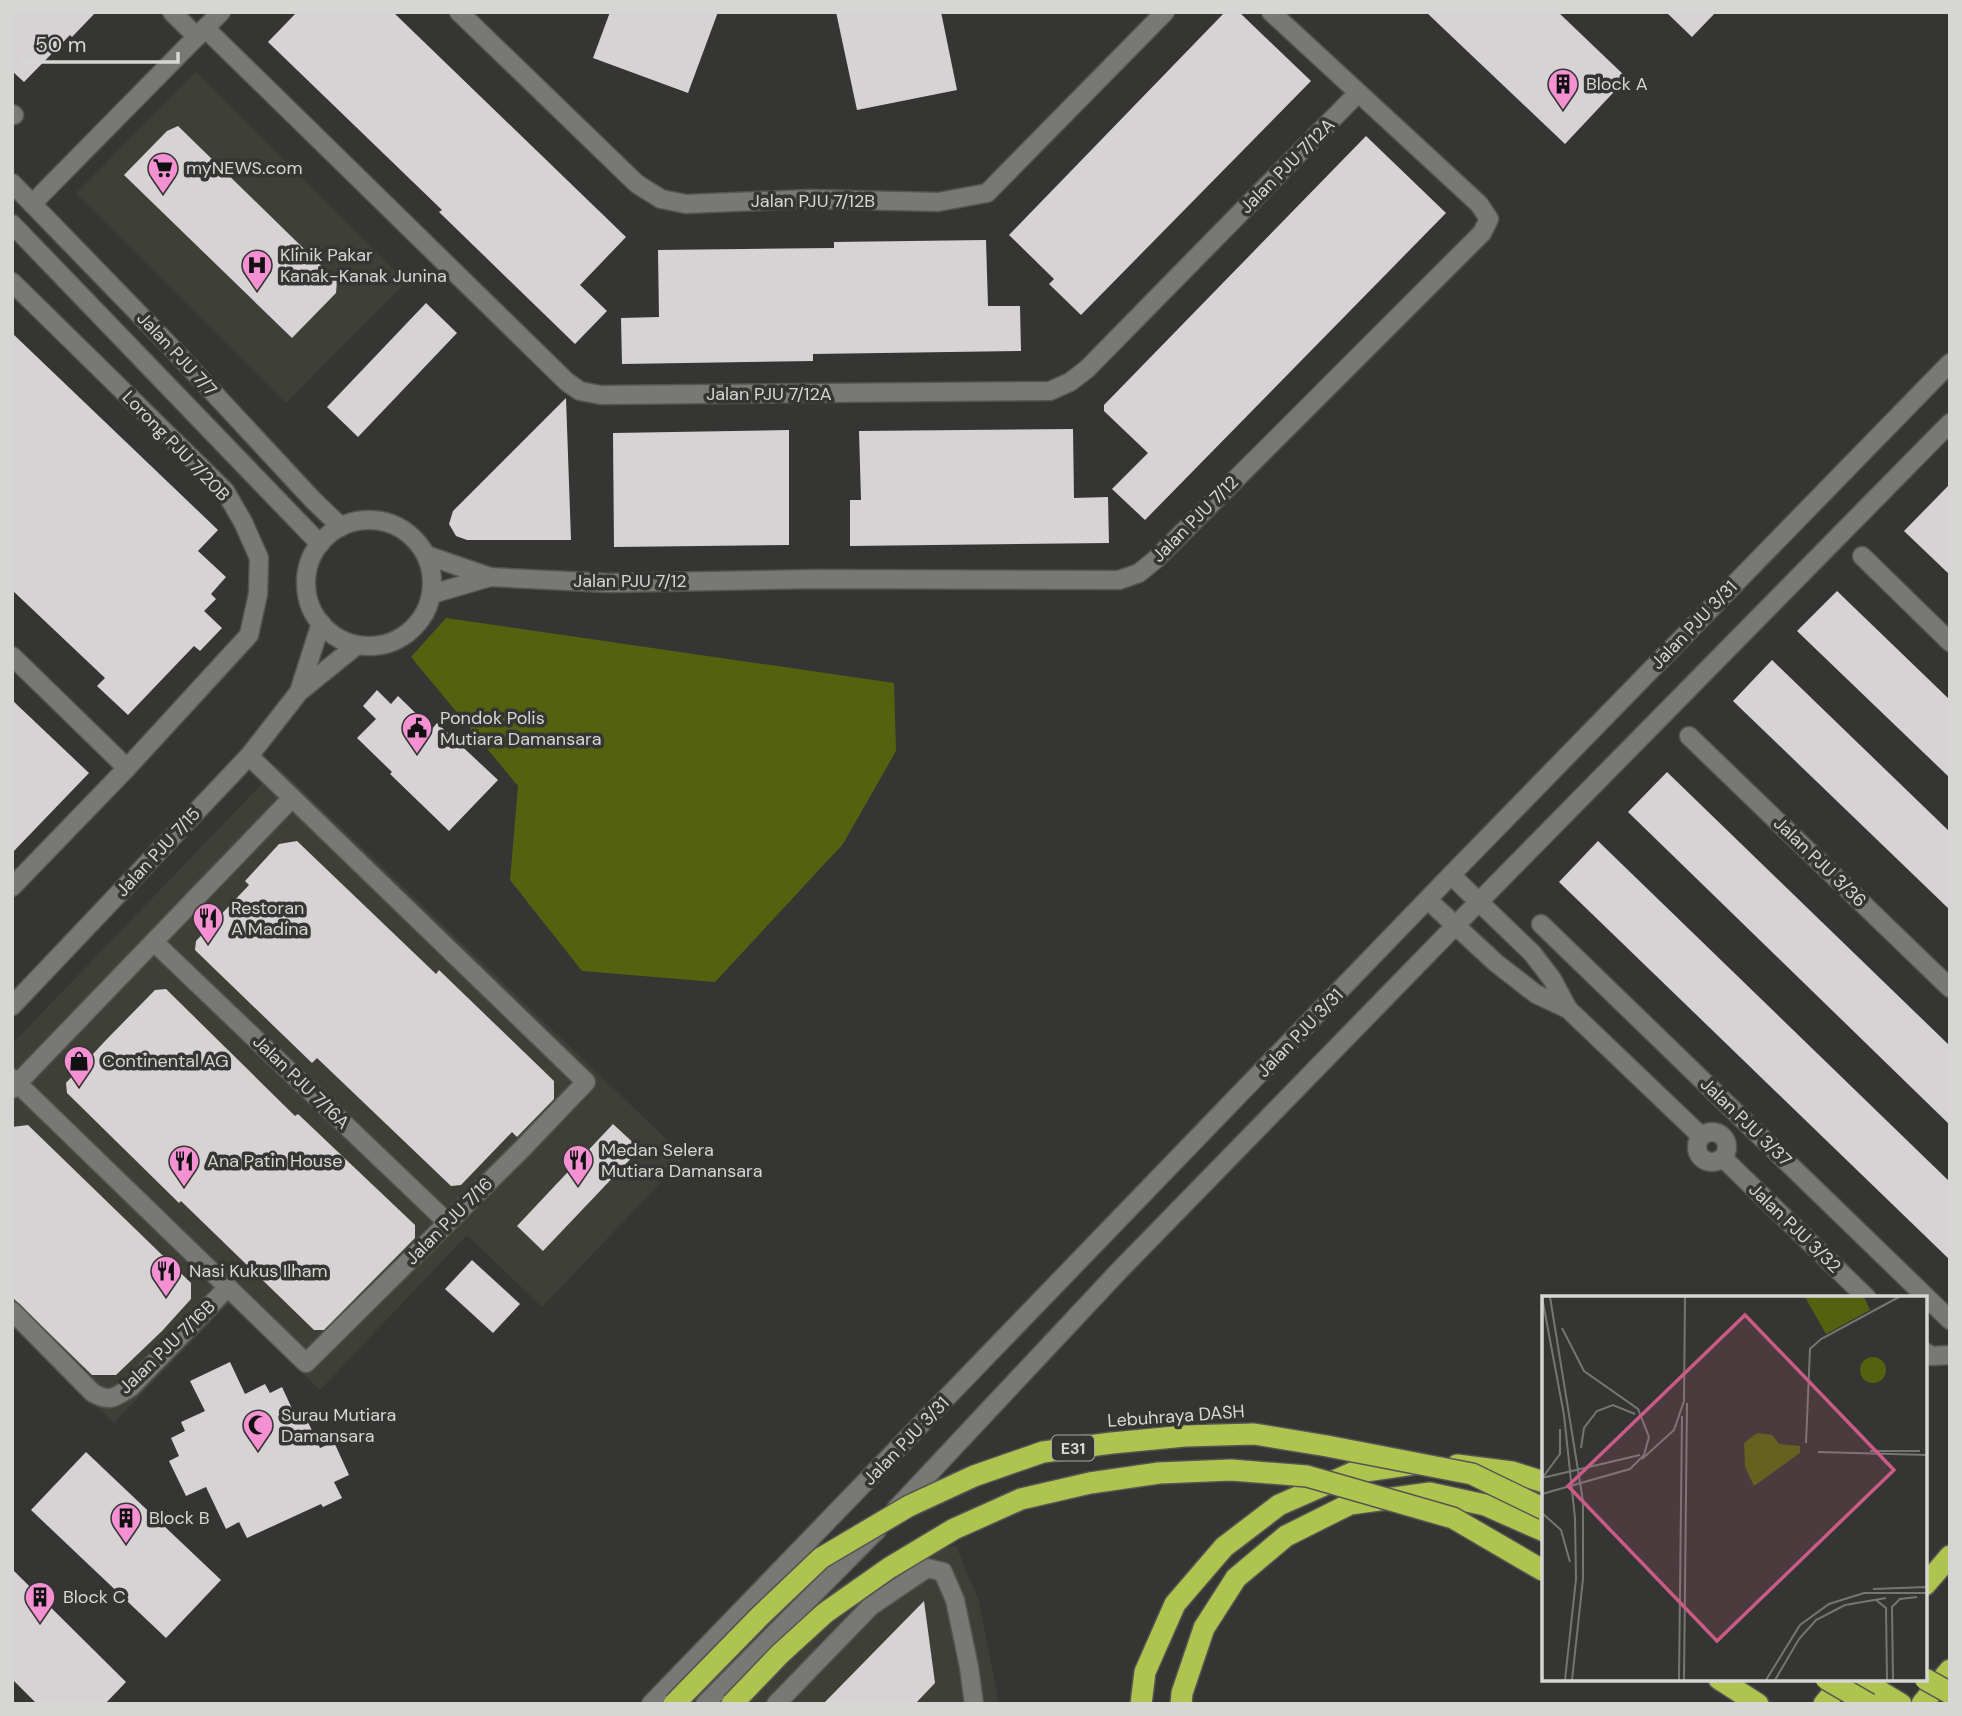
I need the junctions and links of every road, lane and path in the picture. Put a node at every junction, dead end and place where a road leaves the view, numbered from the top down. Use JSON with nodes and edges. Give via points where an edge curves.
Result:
{"nodes":[{"id":1,"x":172,"y":12,"type":"edge"},
{"id":2,"x":221,"y":12,"type":"edge"},
{"id":3,"x":458,"y":12,"type":"edge"},
{"id":4,"x":1165,"y":12,"type":"edge"},
{"id":5,"x":1271,"y":12,"type":"edge"},
{"id":6,"x":201,"y":33,"type":"junction"},
{"id":7,"x":1358,"y":93,"type":"junction"},
{"id":8,"x":12,"y":183,"type":"edge"},
{"id":9,"x":32,"y":204,"type":"junction"},
{"id":10,"x":12,"y":224,"type":"edge"},
{"id":11,"x":12,"y":282,"type":"edge"},
{"id":12,"x":1950,"y":363,"type":"edge"},
{"id":13,"x":1950,"y":423,"type":"edge"},
{"id":14,"x":341,"y":527,"type":"junction"},
{"id":15,"x":320,"y":544,"type":"junction"},
{"id":16,"x":426,"y":555,"type":"junction"},
{"id":17,"x":1862,"y":556,"type":"dead end"},
{"id":18,"x":490,"y":577,"type":"junction"},
{"id":19,"x":432,"y":594,"type":"junction"},
{"id":20,"x":321,"y":624,"type":"junction"},
{"id":21,"x":1950,"y":642,"type":"edge"},
{"id":22,"x":356,"y":645,"type":"junction"},
{"id":23,"x":12,"y":656,"type":"edge"},
{"id":24,"x":299,"y":692,"type":"junction"},
{"id":25,"x":1689,"y":736,"type":"dead end"},
{"id":26,"x":249,"y":756,"type":"junction"},
{"id":27,"x":127,"y":768,"type":"junction"},
{"id":28,"x":292,"y":798,"type":"junction"},
{"id":29,"x":1451,"y":875,"type":"junction"},
{"id":30,"x":12,"y":887,"type":"edge"},
{"id":31,"x":1428,"y":900,"type":"junction"},
{"id":32,"x":1480,"y":900,"type":"junction"},
{"id":33,"x":1541,"y":924,"type":"dead end"},
{"id":34,"x":1455,"y":926,"type":"junction"},
{"id":35,"x":154,"y":942,"type":"junction"},
{"id":36,"x":1950,"y":988,"type":"edge"},
{"id":37,"x":12,"y":1006,"type":"edge"},
{"id":38,"x":1568,"y":1009,"type":"junction"},
{"id":39,"x":14,"y":1084,"type":"edge"},
{"id":40,"x":447,"y":1222,"type":"junction"},
{"id":41,"x":228,"y":1287,"type":"junction"},
{"id":42,"x":1865,"y":1296,"type":"edge"},
{"id":43,"x":1925,"y":1296,"type":"edge"},
{"id":44,"x":1927,"y":1298,"type":"edge"},
{"id":45,"x":12,"y":1311,"type":"edge"},
{"id":46,"x":1950,"y":1320,"type":"edge"},
{"id":47,"x":1927,"y":1353,"type":"edge"},
{"id":48,"x":1950,"y":1355,"type":"edge"},
{"id":49,"x":1542,"y":1481,"type":"edge"},
{"id":50,"x":1542,"y":1508,"type":"edge"},
{"id":51,"x":1542,"y":1530,"type":"edge"},
{"id":52,"x":1950,"y":1556,"type":"edge"},
{"id":53,"x":1542,"y":1570,"type":"edge"},
{"id":54,"x":1927,"y":1583,"type":"edge"},
{"id":55,"x":1950,"y":1670,"type":"edge"},
{"id":56,"x":1927,"y":1680,"type":"edge"},
{"id":57,"x":1723,"y":1681,"type":"edge"},
{"id":58,"x":1829,"y":1681,"type":"edge"},
{"id":59,"x":1843,"y":1681,"type":"edge"},
{"id":60,"x":1862,"y":1681,"type":"edge"},
{"id":61,"x":1950,"y":1693,"type":"edge"},
{"id":62,"x":650,"y":1704,"type":"edge"},
{"id":63,"x":674,"y":1704,"type":"edge"},
{"id":64,"x":705,"y":1704,"type":"edge"},
{"id":65,"x":732,"y":1704,"type":"edge"},
{"id":66,"x":776,"y":1704,"type":"edge"},
{"id":67,"x":974,"y":1704,"type":"edge"},
{"id":68,"x":1141,"y":1704,"type":"edge"},
{"id":69,"x":1181,"y":1704,"type":"edge"},
{"id":70,"x":1758,"y":1704,"type":"edge"},
{"id":71,"x":1824,"y":1704,"type":"edge"},
{"id":72,"x":1869,"y":1704,"type":"edge"},
{"id":73,"x":1901,"y":1704,"type":"edge"},
{"id":74,"x":1922,"y":1704,"type":"edge"}],
"edges":[{"from":1,"to":6,"type":"street","name":"Jalan PJU 7/12A"},
{"from":2,"to":6,"type":"street"},
{"from":3,"to":4,"type":"street","name":"Jalan PJU 7/12B","via":[[637,184],[661,199],[686,204],[810,199],[938,202],[987,193]]},
{"from":5,"to":7,"type":"street"},
{"from":6,"to":7,"type":"street","name":"Jalan PJU 7/12A","via":[[567,382],[580,391],[601,394],[1050,391],[1087,369]]},
{"from":6,"to":9,"type":"street"},
{"from":7,"to":18,"type":"street","name":"Jalan PJU 7/12","via":[[1479,204],[1489,219],[1482,233],[1139,573],[1119,580],[609,583]]},
{"from":8,"to":9,"type":"street","name":"Jalan PJU 7/7"},
{"from":9,"to":14,"type":"street","name":"Jalan PJU 7/7"},
{"from":10,"to":15,"type":"street","name":"Jalan PJU 7/7"},
{"from":11,"to":27,"type":"street","name":"Lorong PJU 7/20B","via":[[225,491],[259,558],[258,594],[249,635]]},
{"from":12,"to":29,"type":"street","name":"Jalan PJU 3/31"},
{"from":13,"to":32,"type":"street","name":"Jalan PJU 3/31"},
{"from":14,"to":15,"type":"street"},
{"from":14,"to":16,"type":"street","via":[[360,521],[389,524],[414,539]]},
{"from":15,"to":20,"type":"street","via":[[306,584],[310,605]]},
{"from":16,"to":18,"type":"street","name":"Jalan PJU 7/12"},
{"from":16,"to":19,"type":"street"},
{"from":17,"to":21,"type":"street"},
{"from":18,"to":19,"type":"street","name":"Jalan PJU 7/12"},
{"from":19,"to":22,"type":"street","via":[[413,629],[377,646]]},
{"from":20,"to":22,"type":"street"},
{"from":20,"to":24,"type":"street","name":"Jalan PJU 7/15"},
{"from":22,"to":24,"type":"street","name":"Jalan PJU 7/15"},
{"from":23,"to":27,"type":"street"},
{"from":24,"to":26,"type":"street","name":"Jalan PJU 7/15"},
{"from":25,"to":36,"type":"street","name":"Jalan PJU 3/36"},
{"from":26,"to":28,"type":"street","name":"Jalan PJU 7/16"},
{"from":26,"to":37,"type":"street","name":"Jalan PJU 7/15"},
{"from":27,"to":30,"type":"street","name":"Lorong PJU 7/20B"},
{"from":28,"to":35,"type":"street","name":"Jalan PJU 7/16"},
{"from":28,"to":40,"type":"street","name":"Jalan PJU 7/16","via":[[586,1082]]},
{"from":29,"to":31,"type":"street","name":"Jalan PJU 3/31"},
{"from":29,"to":32,"type":"street"},
{"from":31,"to":34,"type":"street"},
{"from":31,"to":62,"type":"street","name":"Jalan PJU 3/31"},
{"from":32,"to":34,"type":"street","name":"Jalan PJU 3/31"},
{"from":32,"to":38,"type":"street","via":[[1532,953]]},
{"from":33,"to":43,"type":"street","name":"Jalan PJU 3/37"},
{"from":34,"to":38,"type":"street","via":[[1536,994]]},
{"from":34,"to":64,"type":"street","name":"Jalan PJU 3/31"},
{"from":35,"to":39,"type":"street","name":"Jalan PJU 7/16"},
{"from":35,"to":40,"type":"street","name":"Jalan PJU 7/16A"},
{"from":38,"to":42,"type":"street","name":"Jalan PJU 3/32","via":[[1701,1136],[1697,1146],[1703,1159],[1723,1158]]},
{"from":39,"to":41,"type":"street","name":"Jalan PJU 7/16"},
{"from":40,"to":41,"type":"street","name":"Jalan PJU 7/16","via":[[306,1363]]},
{"from":41,"to":45,"type":"street","name":"Jalan PJU 7/16B","via":[[115,1398],[103,1399],[93,1393]]},
{"from":44,"to":46,"type":"street","name":"Jalan PJU 3/37"},
{"from":47,"to":48,"type":"street"},
{"from":49,"to":68,"type":"highway","via":[[1512,1472],[1433,1461],[1352,1473],[1279,1505],[1224,1547],[1175,1604],[1145,1672]]},
{"from":50,"to":63,"type":"highway","name":"Lebuhraya DASH","number":"E31","bridge":true,"via":[[1472,1474],[1254,1434],[1173,1437],[1043,1452],[974,1476],[909,1506],[821,1558]]},
{"from":51,"to":69,"type":"highway","via":[[1485,1505],[1430,1493],[1350,1504],[1286,1536],[1236,1578],[1204,1628]]},
{"from":52,"to":54,"type":"highway"},
{"from":53,"to":65,"type":"highway","number":"E31","bridge":true,"via":[[1453,1518],[1307,1476],[1231,1470],[1159,1473],[1090,1483],[1021,1499],[954,1529],[889,1567],[825,1613]]},
{"from":55,"to":74,"type":"highway"},
{"from":56,"to":61,"type":"highway","bridge":true},
{"from":57,"to":70,"type":"highway"},
{"from":58,"to":72,"type":"highway","bridge":true},
{"from":59,"to":71,"type":"highway"},
{"from":60,"to":73,"type":"highway"},
{"from":66,"to":67,"type":"street","via":[[871,1606],[927,1568],[943,1572],[956,1600]]}]}
